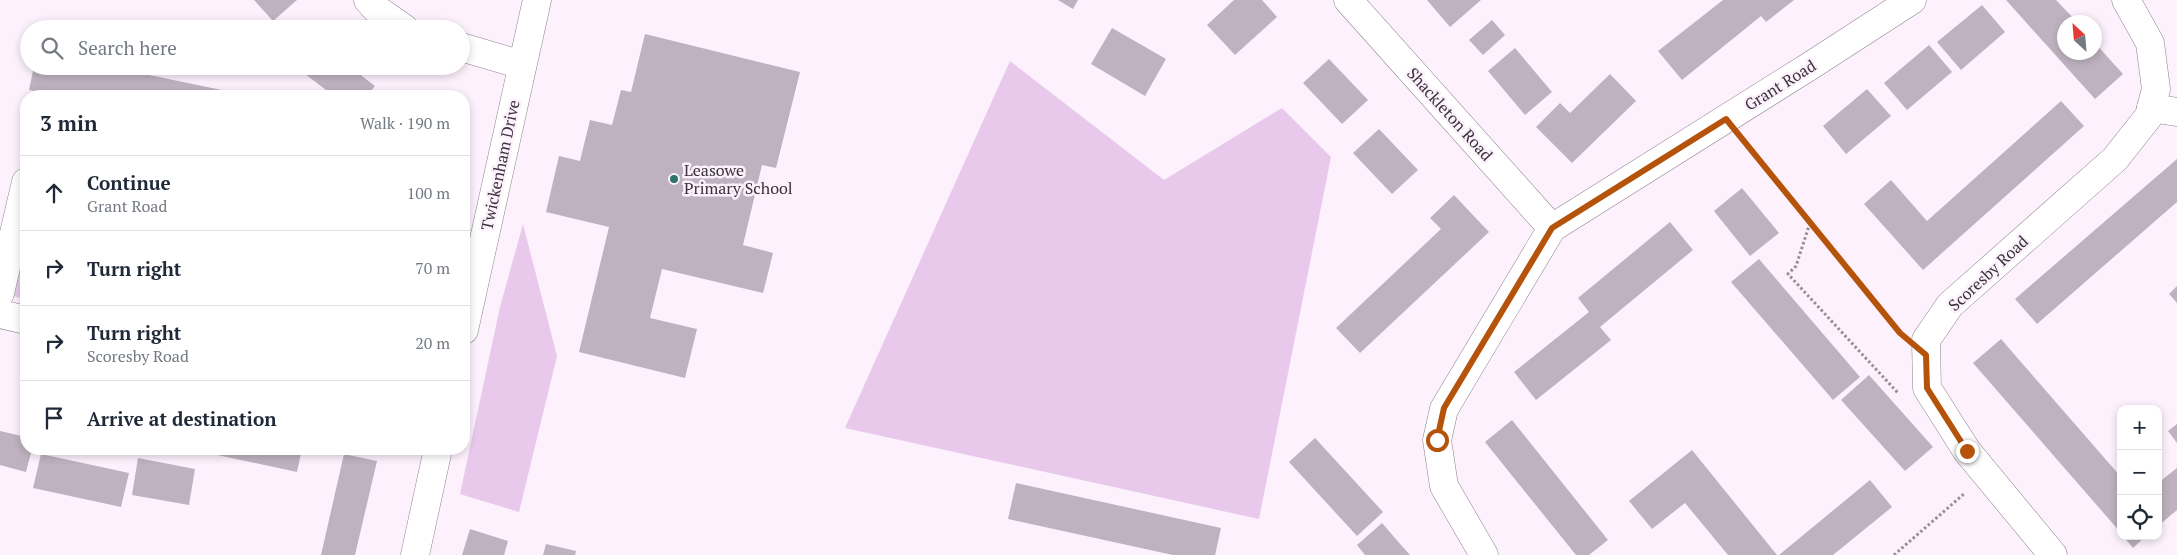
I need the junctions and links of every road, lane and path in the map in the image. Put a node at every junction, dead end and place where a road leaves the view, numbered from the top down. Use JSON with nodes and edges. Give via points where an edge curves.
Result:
{"nodes":[{"id":1,"x":368,"y":0,"type":"edge"},
{"id":2,"x":537,"y":0,"type":"edge"},
{"id":3,"x":1348,"y":0,"type":"edge"},
{"id":4,"x":1912,"y":0,"type":"edge"},
{"id":5,"x":2126,"y":0,"type":"edge"},
{"id":6,"x":392,"y":20,"type":"edge"},
{"id":7,"x":470,"y":50,"type":"edge"},
{"id":8,"x":522,"y":65,"type":"junction"},
{"id":9,"x":2164,"y":110,"type":"edge"},
{"id":10,"x":1726,"y":119,"type":"junction"},
{"id":11,"x":20,"y":208,"type":"edge"},
{"id":12,"x":1810,"y":222,"type":"junction"},
{"id":13,"x":1552,"y":228,"type":"junction"},
{"id":14,"x":0,"y":293,"type":"edge"},
{"id":15,"x":470,"y":303,"type":"edge"},
{"id":16,"x":0,"y":314,"type":"edge"},
{"id":17,"x":20,"y":319,"type":"edge"},
{"id":18,"x":1926,"y":355,"type":"junction"},
{"id":19,"x":1938,"y":405,"type":"junction"},
{"id":20,"x":437,"y":455,"type":"edge"},
{"id":21,"x":1986,"y":474,"type":"junction"},
{"id":22,"x":414,"y":555,"type":"edge"},
{"id":23,"x":1484,"y":555,"type":"edge"},
{"id":24,"x":1894,"y":555,"type":"edge"},
{"id":25,"x":2053,"y":555,"type":"edge"}],
"edges":[{"from":1,"to":6,"type":"street"},
{"from":2,"to":8,"type":"street","name":"Twickenham Drive"},
{"from":3,"to":13,"type":"street","name":"Shackleton Road"},
{"from":4,"to":10,"type":"street","name":"Grant Road"},
{"from":5,"to":9,"type":"street","name":"Scoresby Road","via":[[2150,43],[2156,89]]},
{"from":7,"to":8,"type":"street"},
{"from":8,"to":15,"type":"street","name":"Twickenham Drive"},
{"from":9,"to":18,"type":"street","name":"Scoresby Road","via":[[2149,116],[2115,159],[1950,305],[1926,340]]},
{"from":10,"to":12,"type":"path"},
{"from":10,"to":13,"type":"street","name":"Grant Road"},
{"from":11,"to":14,"type":"street"},
{"from":12,"to":18,"type":"path","via":[[1900,333]]},
{"from":12,"to":19,"type":"path","via":[[1796,266],[1788,274],[1908,404]]},
{"from":13,"to":23,"type":"street","name":"Grant Road","via":[[1444,408],[1437,440],[1444,486]]},
{"from":16,"to":17,"type":"street"},
{"from":18,"to":19,"type":"street","name":"Scoresby Road","via":[[1927,388]]},
{"from":19,"to":21,"type":"street","name":"Scoresby Road"},
{"from":20,"to":22,"type":"street"},
{"from":21,"to":24,"type":"path"},
{"from":21,"to":25,"type":"street","name":"Scoresby Road"}]}
